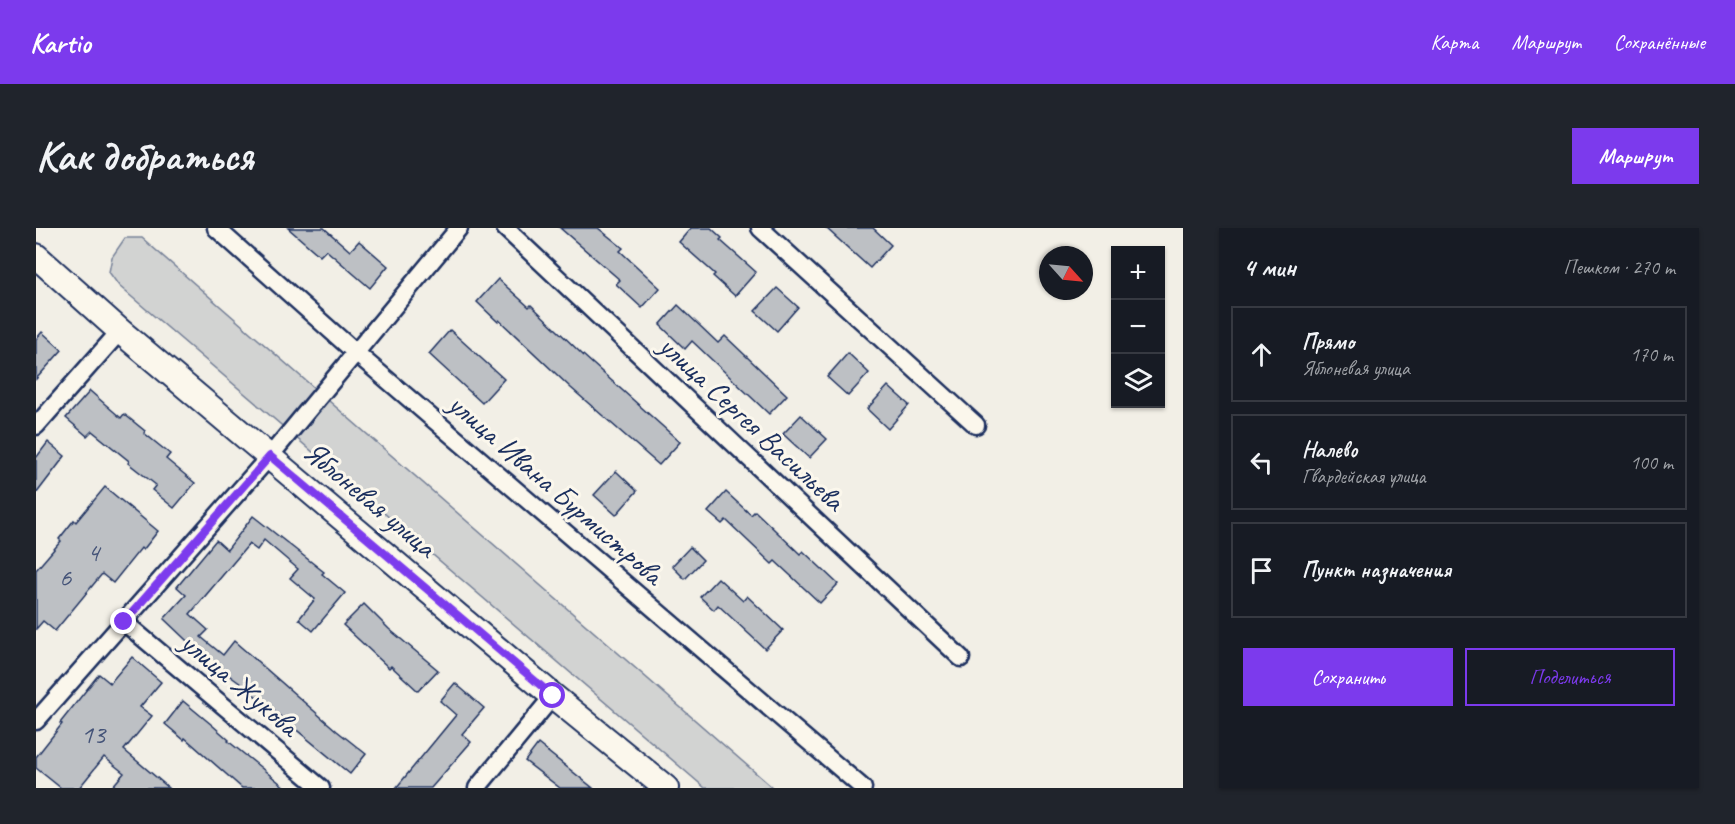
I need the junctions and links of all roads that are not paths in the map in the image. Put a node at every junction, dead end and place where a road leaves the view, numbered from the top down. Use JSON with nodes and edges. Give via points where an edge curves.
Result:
{"nodes":[{"id":1,"x":216,"y":228,"type":"edge"},
{"id":2,"x":459,"y":228,"type":"edge"},
{"id":3,"x":505,"y":228,"type":"edge"},
{"id":4,"x":760,"y":228,"type":"edge"},
{"id":5,"x":36,"y":256,"type":"edge"},
{"id":6,"x":120,"y":331,"type":"junction"},
{"id":7,"x":356,"y":353,"type":"junction"},
{"id":8,"x":39,"y":417,"type":"edge"},
{"id":9,"x":976,"y":425,"type":"dead end"},
{"id":10,"x":270,"y":456,"type":"junction"},
{"id":11,"x":124,"y":622,"type":"junction"},
{"id":12,"x":961,"y":658,"type":"dead end"},
{"id":13,"x":553,"y":696,"type":"junction"},
{"id":14,"x":36,"y":721,"type":"edge"},
{"id":15,"x":321,"y":788,"type":"edge"},
{"id":16,"x":477,"y":788,"type":"edge"},
{"id":17,"x":666,"y":788,"type":"edge"},
{"id":18,"x":863,"y":788,"type":"edge"}],
"edges":[{"from":1,"to":7,"type":"street","name":"улица Ивана Бурмистрова"},
{"from":2,"to":7,"type":"street"},
{"from":3,"to":12,"type":"street","name":"улица Сергея Васильева"},
{"from":4,"to":9,"type":"street"},
{"from":5,"to":6,"type":"street","name":"Яблоневая улица"},
{"from":6,"to":8,"type":"street"},
{"from":6,"to":10,"type":"street","name":"Яблоневая улица"},
{"from":7,"to":10,"type":"street"},
{"from":7,"to":18,"type":"street","name":"улица Ивана Бурмистрова"},
{"from":10,"to":11,"type":"street"},
{"from":10,"to":13,"type":"street","name":"Яблоневая улица"},
{"from":11,"to":14,"type":"street"},
{"from":11,"to":15,"type":"street","name":"улица Жукова"},
{"from":13,"to":16,"type":"street"},
{"from":13,"to":17,"type":"street","name":"Яблоневая улица"}]}
